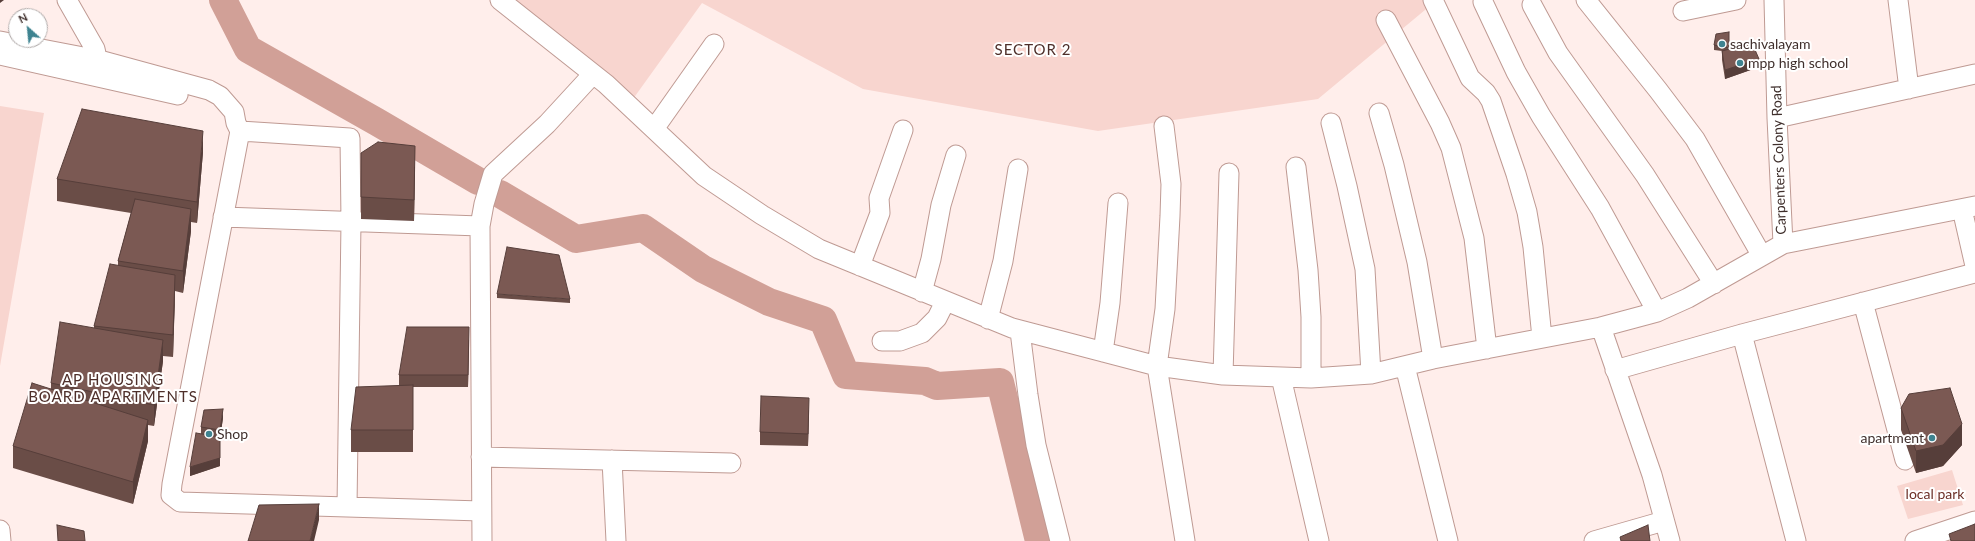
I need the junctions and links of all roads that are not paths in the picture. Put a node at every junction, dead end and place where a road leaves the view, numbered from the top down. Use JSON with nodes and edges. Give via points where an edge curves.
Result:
{"nodes":[{"id":1,"x":67,"y":0,"type":"edge"},
{"id":2,"x":500,"y":0,"type":"edge"},
{"id":3,"x":1434,"y":0,"type":"edge"},
{"id":4,"x":1586,"y":0,"type":"edge"},
{"id":5,"x":1736,"y":0,"type":"edge"},
{"id":6,"x":1774,"y":0,"type":"edge"},
{"id":7,"x":1898,"y":0,"type":"edge"},
{"id":8,"x":1483,"y":2,"type":"dead end"},
{"id":9,"x":1532,"y":5,"type":"dead end"},
{"id":10,"x":1683,"y":11,"type":"dead end"},
{"id":11,"x":1386,"y":20,"type":"dead end"},
{"id":12,"x":0,"y":41,"type":"edge"},
{"id":13,"x":714,"y":44,"type":"dead end"},
{"id":14,"x":0,"y":55,"type":"edge"},
{"id":15,"x":100,"y":69,"type":"junction"},
{"id":16,"x":593,"y":74,"type":"junction"},
{"id":17,"x":1975,"y":74,"type":"edge"},
{"id":18,"x":1909,"y":89,"type":"junction"},
{"id":19,"x":1379,"y":113,"type":"dead end"},
{"id":20,"x":1777,"y":118,"type":"junction"},
{"id":21,"x":1331,"y":123,"type":"dead end"},
{"id":22,"x":1164,"y":126,"type":"dead end"},
{"id":23,"x":238,"y":127,"type":"junction"},
{"id":24,"x":654,"y":129,"type":"junction"},
{"id":25,"x":903,"y":130,"type":"dead end"},
{"id":26,"x":956,"y":155,"type":"dead end"},
{"id":27,"x":1296,"y":167,"type":"dead end"},
{"id":28,"x":1018,"y":170,"type":"dead end"},
{"id":29,"x":1229,"y":173,"type":"dead end"},
{"id":30,"x":1118,"y":203,"type":"dead end"},
{"id":31,"x":1969,"y":207,"type":"edge"},
{"id":32,"x":223,"y":217,"type":"junction"},
{"id":33,"x":351,"y":222,"type":"junction"},
{"id":34,"x":480,"y":226,"type":"junction"},
{"id":35,"x":1782,"y":244,"type":"junction"},
{"id":36,"x":1762,"y":256,"type":"junction"},
{"id":37,"x":860,"y":266,"type":"junction"},
{"id":38,"x":1975,"y":266,"type":"edge"},
{"id":39,"x":1975,"y":273,"type":"edge"},
{"id":40,"x":1714,"y":284,"type":"junction"},
{"id":41,"x":922,"y":292,"type":"junction"},
{"id":42,"x":945,"y":302,"type":"junction"},
{"id":43,"x":1863,"y":302,"type":"junction"},
{"id":44,"x":1657,"y":312,"type":"junction"},
{"id":45,"x":988,"y":319,"type":"junction"},
{"id":46,"x":1601,"y":327,"type":"junction"},
{"id":47,"x":1020,"y":331,"type":"junction"},
{"id":48,"x":1742,"y":334,"type":"junction"},
{"id":49,"x":1542,"y":338,"type":"junction"},
{"id":50,"x":882,"y":341,"type":"dead end"},
{"id":51,"x":1487,"y":349,"type":"junction"},
{"id":52,"x":1102,"y":352,"type":"junction"},
{"id":53,"x":1433,"y":359,"type":"junction"},
{"id":54,"x":1157,"y":366,"type":"junction"},
{"id":55,"x":1405,"y":366,"type":"junction"},
{"id":56,"x":1615,"y":370,"type":"junction"},
{"id":57,"x":1371,"y":374,"type":"junction"},
{"id":58,"x":1223,"y":375,"type":"junction"},
{"id":59,"x":1281,"y":377,"type":"junction"},
{"id":60,"x":1311,"y":378,"type":"junction"},
{"id":61,"x":481,"y":456,"type":"junction"},
{"id":62,"x":612,"y":460,"type":"junction"},
{"id":63,"x":1905,"y":460,"type":"dead end"},
{"id":64,"x":731,"y":463,"type":"dead end"},
{"id":65,"x":347,"y":507,"type":"junction"},
{"id":66,"x":482,"y":511,"type":"junction"},
{"id":67,"x":1664,"y":521,"type":"junction"},
{"id":68,"x":1975,"y":521,"type":"edge"},
{"id":69,"x":0,"y":530,"type":"edge"},
{"id":70,"x":1,"y":541,"type":"edge"},
{"id":71,"x":482,"y":541,"type":"edge"},
{"id":72,"x":616,"y":541,"type":"edge"},
{"id":73,"x":1060,"y":541,"type":"edge"},
{"id":74,"x":1186,"y":541,"type":"edge"},
{"id":75,"x":1319,"y":541,"type":"edge"},
{"id":76,"x":1448,"y":541,"type":"edge"},
{"id":77,"x":1594,"y":541,"type":"edge"},
{"id":78,"x":1670,"y":541,"type":"edge"},
{"id":79,"x":1796,"y":541,"type":"edge"},
{"id":80,"x":1915,"y":541,"type":"edge"}],
"edges":[{"from":1,"to":15,"type":"street","via":[[90,39]]},
{"from":2,"to":16,"type":"street"},
{"from":3,"to":49,"type":"street","via":[[1470,78],[1490,101],[1516,174],[1534,247]]},
{"from":4,"to":36,"type":"street","via":[[1695,139]]},
{"from":5,"to":10,"type":"street"},
{"from":6,"to":20,"type":"street","name":"Carpenters Colony Road"},
{"from":7,"to":18,"type":"street"},
{"from":8,"to":44,"type":"street","via":[[1516,72],[1600,208]]},
{"from":9,"to":40,"type":"street","via":[[1558,53],[1645,175]]},
{"from":11,"to":51,"type":"street","via":[[1451,148],[1474,238]]},
{"from":12,"to":15,"type":"street"},
{"from":13,"to":24,"type":"street"},
{"from":14,"to":15,"type":"street"},
{"from":15,"to":23,"type":"street","via":[[204,102]]},
{"from":16,"to":24,"type":"street"},
{"from":16,"to":34,"type":"street","via":[[547,124],[493,174]]},
{"from":17,"to":18,"type":"street"},
{"from":18,"to":20,"type":"street"},
{"from":19,"to":53,"type":"street","via":[[1417,262]]},
{"from":20,"to":35,"type":"street","name":"Carpenters Colony Road"},
{"from":21,"to":57,"type":"street","via":[[1365,269]]},
{"from":22,"to":54,"type":"street","via":[[1170,208],[1165,309]]},
{"from":23,"to":32,"type":"street"},
{"from":23,"to":33,"type":"street","via":[[350,138]]},
{"from":24,"to":37,"type":"street","via":[[704,176],[762,215],[819,249]]},
{"from":25,"to":37,"type":"street","via":[[879,198],[880,213]]},
{"from":26,"to":41,"type":"street","via":[[941,205]]},
{"from":27,"to":60,"type":"street","via":[[1308,270]]},
{"from":28,"to":45,"type":"street","via":[[1002,261]]},
{"from":29,"to":58,"type":"street"},
{"from":30,"to":52,"type":"street","via":[[1110,303]]},
{"from":31,"to":35,"type":"street","name":"Carpenters Colony Road"},
{"from":31,"to":38,"type":"street"},
{"from":32,"to":33,"type":"street"},
{"from":32,"to":65,"type":"street","via":[[171,494],[180,502]]},
{"from":33,"to":34,"type":"street"},
{"from":33,"to":65,"type":"street"},
{"from":34,"to":61,"type":"street"},
{"from":35,"to":36,"type":"street"},
{"from":36,"to":40,"type":"street"},
{"from":37,"to":41,"type":"street"},
{"from":39,"to":43,"type":"street"},
{"from":40,"to":44,"type":"street"},
{"from":41,"to":42,"type":"street"},
{"from":42,"to":45,"type":"street"},
{"from":42,"to":50,"type":"street","via":[[937,318],[922,333],[900,341]]},
{"from":43,"to":48,"type":"street"},
{"from":43,"to":63,"type":"street"},
{"from":44,"to":46,"type":"street"},
{"from":45,"to":47,"type":"street"},
{"from":46,"to":49,"type":"street"},
{"from":46,"to":56,"type":"street"},
{"from":47,"to":52,"type":"street"},
{"from":47,"to":73,"type":"street","via":[[1036,445]]},
{"from":48,"to":56,"type":"street"},
{"from":48,"to":79,"type":"street"},
{"from":49,"to":51,"type":"street"},
{"from":51,"to":53,"type":"street"},
{"from":52,"to":54,"type":"street"},
{"from":53,"to":55,"type":"street"},
{"from":54,"to":58,"type":"street"},
{"from":54,"to":74,"type":"street"},
{"from":55,"to":57,"type":"street"},
{"from":55,"to":76,"type":"street"},
{"from":56,"to":67,"type":"street","via":[[1652,475]]},
{"from":57,"to":60,"type":"street"},
{"from":58,"to":59,"type":"street"},
{"from":59,"to":60,"type":"street"},
{"from":59,"to":75,"type":"street"},
{"from":61,"to":62,"type":"street"},
{"from":61,"to":66,"type":"street"},
{"from":62,"to":64,"type":"street"},
{"from":62,"to":72,"type":"street"},
{"from":65,"to":66,"type":"street"},
{"from":66,"to":71,"type":"street"},
{"from":67,"to":77,"type":"street"},
{"from":67,"to":78,"type":"street"},
{"from":68,"to":80,"type":"street"},
{"from":69,"to":70,"type":"street"}]}
